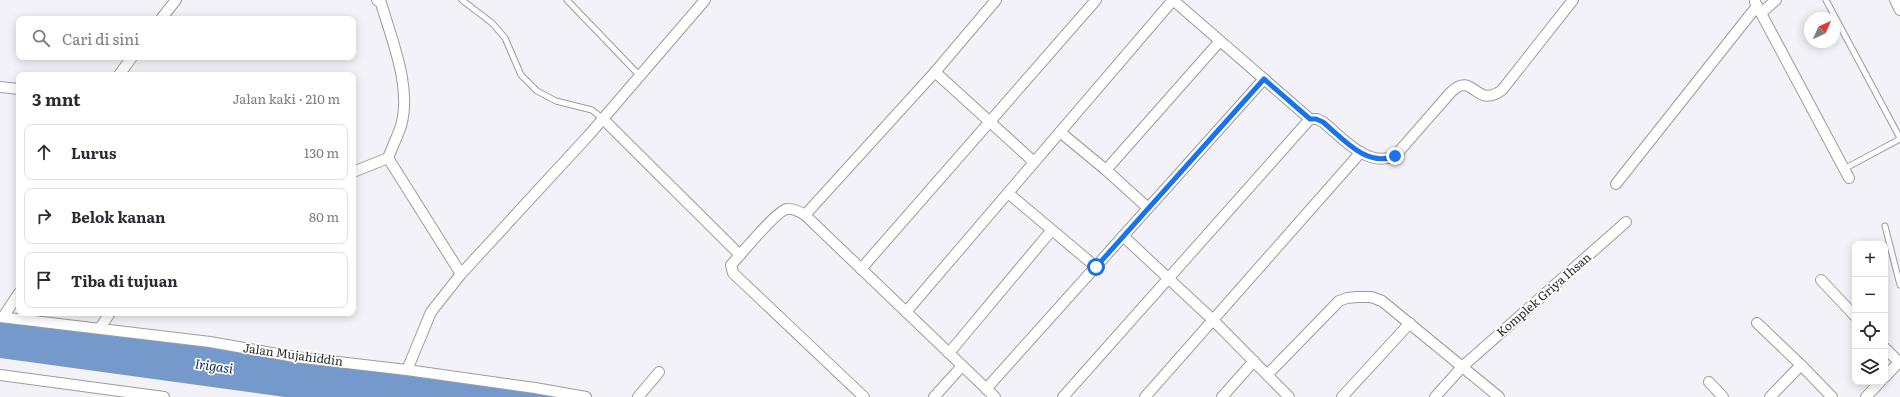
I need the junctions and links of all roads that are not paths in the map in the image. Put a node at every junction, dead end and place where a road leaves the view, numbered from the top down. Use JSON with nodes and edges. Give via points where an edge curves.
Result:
{"nodes":[{"id":1,"x":176,"y":0,"type":"edge"},
{"id":2,"x":462,"y":0,"type":"edge"},
{"id":3,"x":567,"y":0,"type":"edge"},
{"id":4,"x":705,"y":0,"type":"edge"},
{"id":5,"x":996,"y":0,"type":"edge"},
{"id":6,"x":1096,"y":0,"type":"edge"},
{"id":7,"x":1173,"y":0,"type":"edge"},
{"id":8,"x":1573,"y":0,"type":"edge"},
{"id":9,"x":1776,"y":0,"type":"edge"},
{"id":10,"x":1826,"y":0,"type":"edge"},
{"id":11,"x":1895,"y":0,"type":"edge"},
{"id":12,"x":381,"y":1,"type":"edge"},
{"id":13,"x":1757,"y":6,"type":"edge"},
{"id":14,"x":1900,"y":10,"type":"edge"},
{"id":15,"x":163,"y":16,"type":"edge"},
{"id":16,"x":1220,"y":41,"type":"junction"},
{"id":17,"x":130,"y":60,"type":"edge"},
{"id":18,"x":121,"y":72,"type":"edge"},
{"id":19,"x":935,"y":72,"type":"junction"},
{"id":20,"x":640,"y":76,"type":"junction"},
{"id":21,"x":1264,"y":79,"type":"junction"},
{"id":22,"x":0,"y":88,"type":"edge"},
{"id":23,"x":16,"y":89,"type":"edge"},
{"id":24,"x":603,"y":119,"type":"junction"},
{"id":25,"x":1310,"y":119,"type":"junction"},
{"id":26,"x":989,"y":122,"type":"junction"},
{"id":27,"x":1060,"y":132,"type":"junction"},
{"id":28,"x":1900,"y":139,"type":"edge"},
{"id":29,"x":1360,"y":152,"type":"junction"},
{"id":30,"x":388,"y":158,"type":"junction"},
{"id":31,"x":1034,"y":162,"type":"junction"},
{"id":32,"x":1106,"y":170,"type":"junction"},
{"id":33,"x":356,"y":171,"type":"edge"},
{"id":34,"x":1846,"y":173,"type":"joint"},
{"id":35,"x":1616,"y":184,"type":"dead end"},
{"id":36,"x":1008,"y":193,"type":"junction"},
{"id":37,"x":1148,"y":208,"type":"junction"},
{"id":38,"x":805,"y":215,"type":"junction"},
{"id":39,"x":1626,"y":222,"type":"dead end"},
{"id":40,"x":1885,"y":226,"type":"dead end"},
{"id":41,"x":1051,"y":231,"type":"junction"},
{"id":42,"x":1123,"y":236,"type":"junction"},
{"id":43,"x":740,"y":255,"type":"junction"},
{"id":44,"x":1096,"y":267,"type":"junction"},
{"id":45,"x":861,"y":269,"type":"junction"},
{"id":46,"x":461,"y":274,"type":"junction"},
{"id":47,"x":1168,"y":278,"type":"junction"},
{"id":48,"x":1820,"y":280,"type":"dead end"},
{"id":49,"x":1900,"y":285,"type":"edge"},
{"id":50,"x":16,"y":297,"type":"edge"},
{"id":51,"x":906,"y":312,"type":"junction"},
{"id":52,"x":1852,"y":313,"type":"edge"},
{"id":53,"x":108,"y":316,"type":"edge"},
{"id":54,"x":2,"y":317,"type":"edge"},
{"id":55,"x":1213,"y":320,"type":"junction"},
{"id":56,"x":1410,"y":323,"type":"junction"},
{"id":57,"x":1756,"y":323,"type":"dead end"},
{"id":58,"x":100,"y":328,"type":"junction"},
{"id":59,"x":1888,"y":351,"type":"edge"},
{"id":60,"x":949,"y":353,"type":"junction"},
{"id":61,"x":1254,"y":361,"type":"junction"},
{"id":62,"x":1801,"y":365,"type":"junction"},
{"id":63,"x":962,"y":366,"type":"junction"},
{"id":64,"x":1462,"y":367,"type":"junction"},
{"id":65,"x":407,"y":370,"type":"junction"},
{"id":66,"x":659,"y":372,"type":"dead end"},
{"id":67,"x":1888,"y":374,"type":"edge"},
{"id":68,"x":0,"y":375,"type":"edge"},
{"id":69,"x":1267,"y":375,"type":"junction"},
{"id":70,"x":1709,"y":382,"type":"dead end"},
{"id":71,"x":1877,"y":385,"type":"edge"},
{"id":72,"x":986,"y":389,"type":"junction"},
{"id":73,"x":164,"y":397,"type":"edge"},
{"id":74,"x":586,"y":397,"type":"edge"},
{"id":75,"x":638,"y":397,"type":"edge"},
{"id":76,"x":864,"y":397,"type":"edge"},
{"id":77,"x":934,"y":397,"type":"edge"},
{"id":78,"x":995,"y":397,"type":"edge"},
{"id":79,"x":1063,"y":397,"type":"edge"},
{"id":80,"x":1145,"y":397,"type":"edge"},
{"id":81,"x":1222,"y":397,"type":"edge"},
{"id":82,"x":1289,"y":397,"type":"edge"},
{"id":83,"x":1342,"y":397,"type":"edge"},
{"id":84,"x":1435,"y":397,"type":"edge"},
{"id":85,"x":1499,"y":397,"type":"edge"},
{"id":86,"x":1723,"y":397,"type":"edge"},
{"id":87,"x":1770,"y":397,"type":"edge"},
{"id":88,"x":1832,"y":397,"type":"edge"},
{"id":89,"x":1866,"y":397,"type":"edge"}],
"edges":[{"from":1,"to":15,"type":"street"},
{"from":2,"to":24,"type":"lane","via":[[492,23],[505,38],[521,75],[537,91],[556,101],[592,110]]},
{"from":3,"to":20,"type":"lane"},
{"from":4,"to":20,"type":"street"},
{"from":5,"to":19,"type":"street"},
{"from":6,"to":26,"type":"street"},
{"from":7,"to":16,"type":"street"},
{"from":7,"to":27,"type":"street"},
{"from":8,"to":29,"type":"street","via":[[1496,95],[1482,95],[1465,85],[1459,85],[1395,156],[1374,160]]},
{"from":9,"to":13,"type":"street"},
{"from":10,"to":28,"type":"lane"},
{"from":11,"to":14,"type":"street"},
{"from":12,"to":30,"type":"street","via":[[398,60],[404,95],[401,125]]},
{"from":13,"to":34,"type":"street"},
{"from":13,"to":35,"type":"street"},
{"from":16,"to":21,"type":"street"},
{"from":16,"to":32,"type":"street"},
{"from":17,"to":18,"type":"street"},
{"from":19,"to":26,"type":"street"},
{"from":19,"to":38,"type":"street"},
{"from":20,"to":24,"type":"street"},
{"from":21,"to":25,"type":"street"},
{"from":21,"to":37,"type":"street"},
{"from":22,"to":23,"type":"street"},
{"from":24,"to":43,"type":"street"},
{"from":24,"to":46,"type":"street"},
{"from":25,"to":29,"type":"street","via":[[1323,122]]},
{"from":25,"to":47,"type":"street"},
{"from":26,"to":31,"type":"street"},
{"from":26,"to":45,"type":"street"},
{"from":27,"to":31,"type":"street"},
{"from":27,"to":32,"type":"street"},
{"from":28,"to":34,"type":"lane"},
{"from":29,"to":55,"type":"street"},
{"from":30,"to":33,"type":"street"},
{"from":30,"to":46,"type":"street"},
{"from":31,"to":36,"type":"street"},
{"from":32,"to":37,"type":"street"},
{"from":36,"to":41,"type":"street"},
{"from":36,"to":51,"type":"street"},
{"from":37,"to":42,"type":"street"},
{"from":38,"to":43,"type":"street","via":[[784,210]]},
{"from":38,"to":45,"type":"street"},
{"from":39,"to":64,"type":"street","name":"Komplek Griya Ihsan"},
{"from":40,"to":49,"type":"lane"},
{"from":41,"to":44,"type":"street"},
{"from":41,"to":60,"type":"street"},
{"from":42,"to":44,"type":"street"},
{"from":42,"to":47,"type":"street"},
{"from":43,"to":76,"type":"street","via":[[731,265],[733,273]]},
{"from":44,"to":72,"type":"street"},
{"from":45,"to":51,"type":"street"},
{"from":46,"to":65,"type":"street","via":[[431,312]]},
{"from":47,"to":55,"type":"street"},
{"from":47,"to":79,"type":"street"},
{"from":48,"to":52,"type":"street"},
{"from":50,"to":54,"type":"street"},
{"from":51,"to":60,"type":"street"},
{"from":53,"to":58,"type":"street"},
{"from":54,"to":58,"type":"street","name":"Jalan Mujahiddin"},
{"from":55,"to":61,"type":"street"},
{"from":55,"to":80,"type":"street"},
{"from":56,"to":64,"type":"street"},
{"from":56,"to":69,"type":"street","via":[[1382,301],[1371,297],[1347,298],[1339,302]]},
{"from":56,"to":83,"type":"street"},
{"from":57,"to":62,"type":"street"},
{"from":58,"to":65,"type":"street","name":"Jalan Mujahiddin"},
{"from":59,"to":67,"type":"street","via":[[1898,362]]},
{"from":60,"to":63,"type":"street"},
{"from":61,"to":69,"type":"street"},
{"from":61,"to":81,"type":"street"},
{"from":62,"to":87,"type":"street"},
{"from":62,"to":88,"type":"street"},
{"from":63,"to":72,"type":"street"},
{"from":63,"to":77,"type":"street"},
{"from":64,"to":84,"type":"street","name":"Komplek Griya Ihsan"},
{"from":64,"to":85,"type":"street"},
{"from":65,"to":74,"type":"street","name":"Jalan Mujahiddin"},
{"from":66,"to":75,"type":"street"},
{"from":68,"to":73,"type":"street"},
{"from":69,"to":82,"type":"street"},
{"from":70,"to":86,"type":"street"},
{"from":71,"to":89,"type":"street"},
{"from":72,"to":78,"type":"street"}]}
